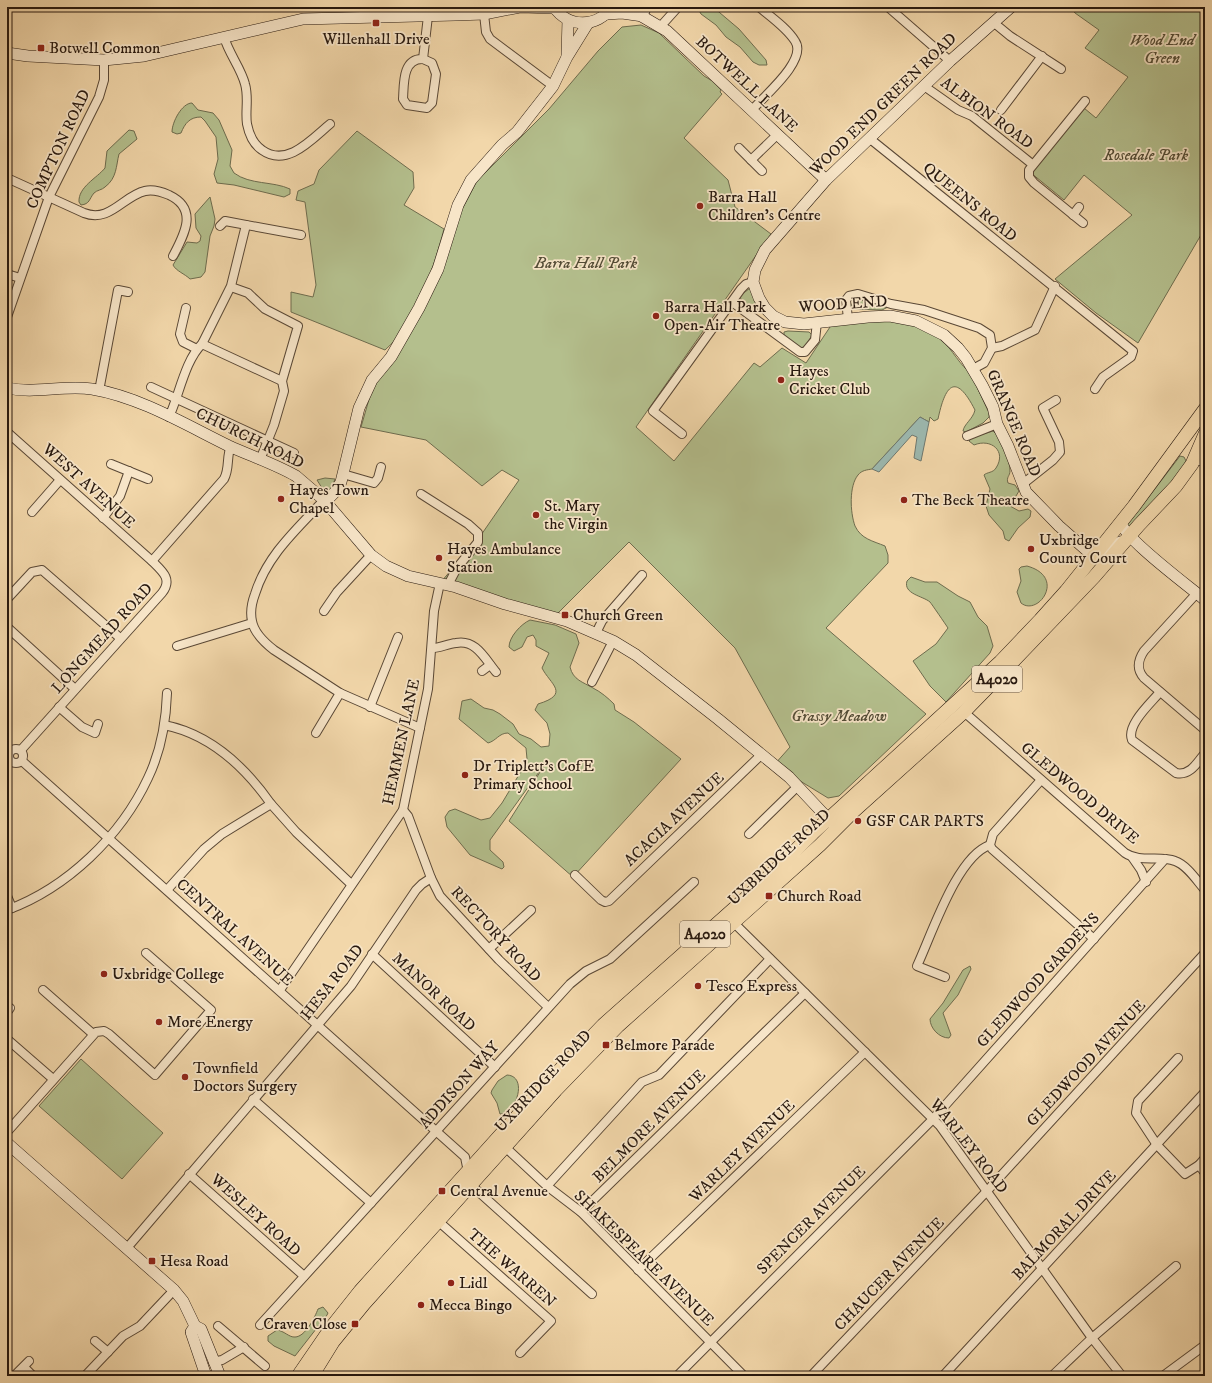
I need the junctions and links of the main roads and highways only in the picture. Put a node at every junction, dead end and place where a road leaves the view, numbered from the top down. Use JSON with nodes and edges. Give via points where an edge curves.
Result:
{"nodes":[{"id":1,"x":1205,"y":409,"type":"edge"},
{"id":2,"x":1205,"y":434,"type":"edge"},
{"id":3,"x":1174,"y":453,"type":"junction"},
{"id":4,"x":1200,"y":460,"type":"edge"},
{"id":5,"x":960,"y":707,"type":"junction"},
{"id":6,"x":833,"y":824,"type":"junction"},
{"id":7,"x":580,"y":1048,"type":"junction"},
{"id":8,"x":595,"y":1048,"type":"junction"},
{"id":9,"x":366,"y":1294,"type":"junction"},
{"id":10,"x":298,"y":1376,"type":"edge"},
{"id":11,"x":312,"y":1376,"type":"edge"}],
"edges":[{"from":1,"to":3,"type":"main road","name":"UXBRIDGE ROAD","number":"A4020"},
{"from":2,"to":4,"type":"main road","name":"UXBRIDGE ROAD","number":"A4020"},
{"from":3,"to":4,"type":"main road","via":[[1186,453]]},
{"from":3,"to":5,"type":"main road","name":"UXBRIDGE ROAD","number":"A4020","via":[[1094,556],[1040,620]]},
{"from":4,"to":5,"type":"main road","name":"UXBRIDGE ROAD","number":"A4020","via":[[1062,612]]},
{"from":5,"to":6,"type":"main road","name":"UXBRIDGE ROAD","number":"A4020"},
{"from":6,"to":7,"type":"main road","name":"UXBRIDGE ROAD","number":"A4020","via":[[647,985]]},
{"from":6,"to":8,"type":"main road","name":"UXBRIDGE ROAD","number":"A4020","via":[[733,922],[651,994]]},
{"from":7,"to":8,"type":"main road","via":[[588,1044]]},
{"from":7,"to":9,"type":"main road","name":"UXBRIDGE ROAD","number":"A4020","via":[[468,1172]]},
{"from":8,"to":9,"type":"main road","name":"UXBRIDGE ROAD","number":"A4020","via":[[438,1222]]},
{"from":9,"to":10,"type":"main road","name":"UXBRIDGE ROAD","number":"A4020","via":[[328,1331]]},
{"from":9,"to":11,"type":"main road","name":"UXBRIDGE ROAD","number":"A4020"}]}
